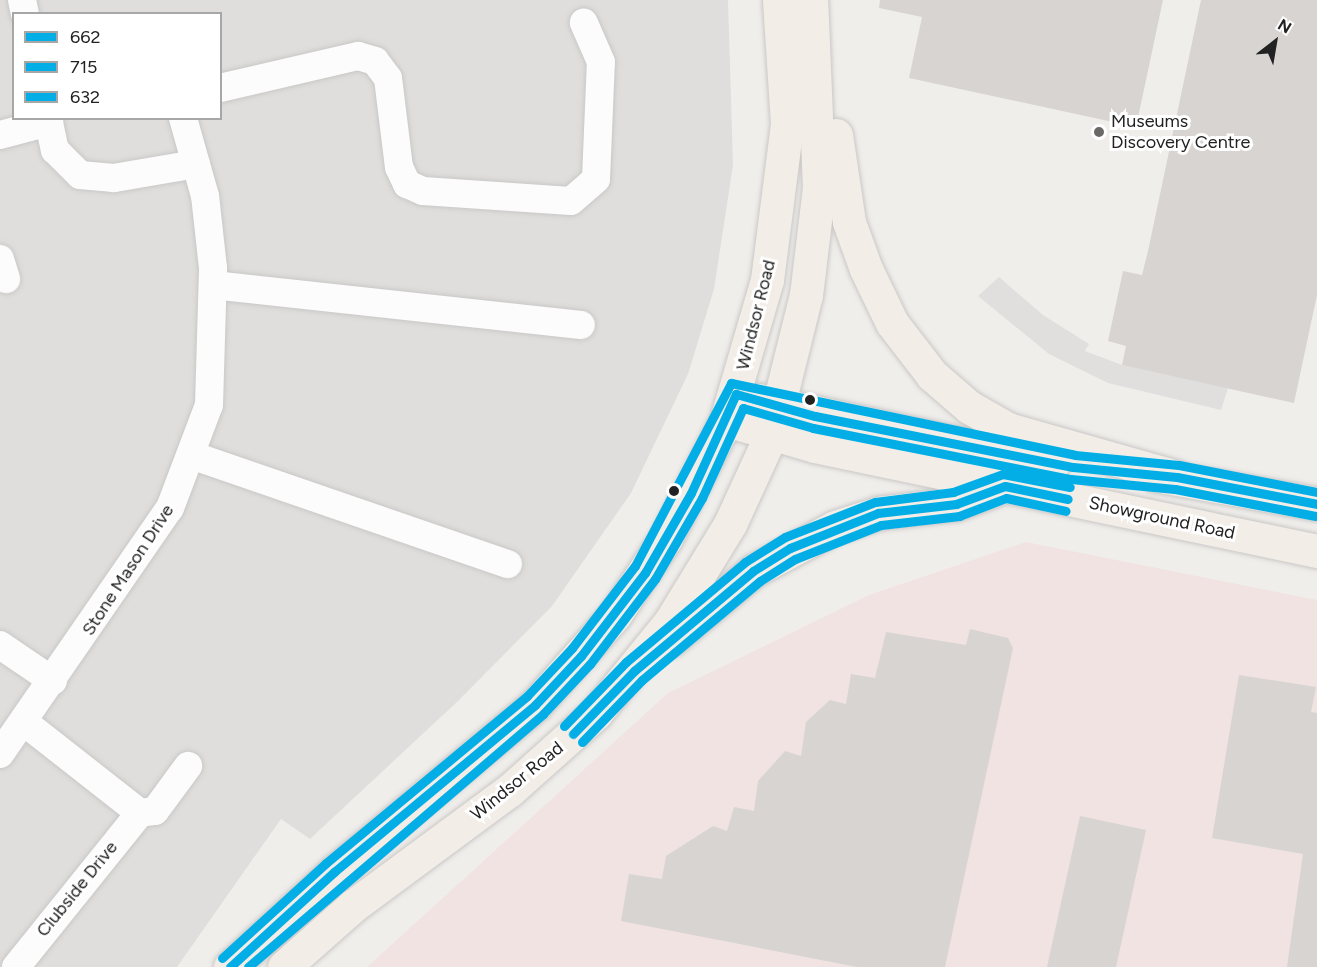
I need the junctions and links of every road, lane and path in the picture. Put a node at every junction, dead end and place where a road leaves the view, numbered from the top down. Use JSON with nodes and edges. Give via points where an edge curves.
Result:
{"nodes":[{"id":1,"x":779,"y":0,"type":"edge"},
{"id":2,"x":812,"y":0,"type":"edge"},
{"id":3,"x":584,"y":22,"type":"dead end"},
{"id":4,"x":222,"y":88,"type":"edge"},
{"id":5,"x":48,"y":120,"type":"edge"},
{"id":6,"x":184,"y":120,"type":"edge"},
{"id":7,"x":0,"y":135,"type":"edge"},
{"id":8,"x":196,"y":164,"type":"junction"},
{"id":9,"x":213,"y":285,"type":"junction"},
{"id":10,"x":581,"y":325,"type":"dead end"},
{"id":11,"x":731,"y":407,"type":"junction"},
{"id":12,"x":775,"y":421,"type":"junction"},
{"id":13,"x":194,"y":456,"type":"junction"},
{"id":14,"x":1177,"y":477,"type":"junction"},
{"id":15,"x":1005,"y":486,"type":"junction"},
{"id":16,"x":1317,"y":504,"type":"edge"},
{"id":17,"x":1317,"y":551,"type":"edge"},
{"id":18,"x":508,"y":564,"type":"dead end"},
{"id":19,"x":0,"y":645,"type":"edge"},
{"id":20,"x":634,"y":671,"type":"junction"},
{"id":21,"x":53,"y":681,"type":"junction"},
{"id":22,"x":24,"y":722,"type":"junction"},
{"id":23,"x":0,"y":754,"type":"edge"},
{"id":24,"x":188,"y":766,"type":"dead end"},
{"id":25,"x":140,"y":813,"type":"junction"},
{"id":26,"x":16,"y":967,"type":"edge"},
{"id":27,"x":230,"y":967,"type":"edge"},
{"id":28,"x":284,"y":967,"type":"edge"}],
"edges":[{"from":1,"to":11,"type":"main road","name":"Windsor Road","via":[[787,71],[781,194],[767,280]]},
{"from":2,"to":12,"type":"main road","name":"Windsor Road","via":[[819,188],[806,295]]},
{"from":2,"to":14,"type":"main road","via":[[849,222],[892,323],[915,355],[952,394],[998,424]]},
{"from":3,"to":4,"type":"street","via":[[601,62],[596,179],[571,201],[423,191],[407,184],[399,168],[388,78],[375,61],[358,56]]},
{"from":5,"to":7,"type":"street"},
{"from":5,"to":8,"type":"street","via":[[55,150],[80,175],[114,178]]},
{"from":6,"to":8,"type":"street","name":"Stone Mason Drive"},
{"from":8,"to":9,"type":"street","name":"Stone Mason Drive"},
{"from":9,"to":10,"type":"street"},
{"from":9,"to":13,"type":"street","name":"Stone Mason Drive","via":[[209,405]]},
{"from":11,"to":12,"type":"main road","name":"Showground Road"},
{"from":11,"to":27,"type":"main road","name":"Windsor Road","via":[[645,573],[581,656],[535,705],[334,872]]},
{"from":12,"to":14,"type":"main road","name":"Showground Road","via":[[1073,467]]},
{"from":12,"to":15,"type":"main road","name":"Showground Road"},
{"from":12,"to":20,"type":"main road","name":"Windsor Road","via":[[699,578]]},
{"from":13,"to":18,"type":"street"},
{"from":13,"to":21,"type":"street","name":"Stone Mason Drive","via":[[143,554]]},
{"from":14,"to":16,"type":"main road","name":"Showground Road"},
{"from":15,"to":17,"type":"main road","name":"Showground Road"},
{"from":15,"to":20,"type":"main road","via":[[956,504],[878,513],[790,548],[753,572]]},
{"from":19,"to":21,"type":"street"},
{"from":20,"to":28,"type":"main road","name":"Windsor Road","via":[[510,790],[353,906]]},
{"from":21,"to":22,"type":"street","name":"Stone Mason Drive"},
{"from":22,"to":23,"type":"street","name":"Stone Mason Drive"},
{"from":22,"to":25,"type":"street"},
{"from":24,"to":25,"type":"street","name":"Clubside Drive","via":[[155,811]]},
{"from":25,"to":26,"type":"street","name":"Clubside Drive"}]}
